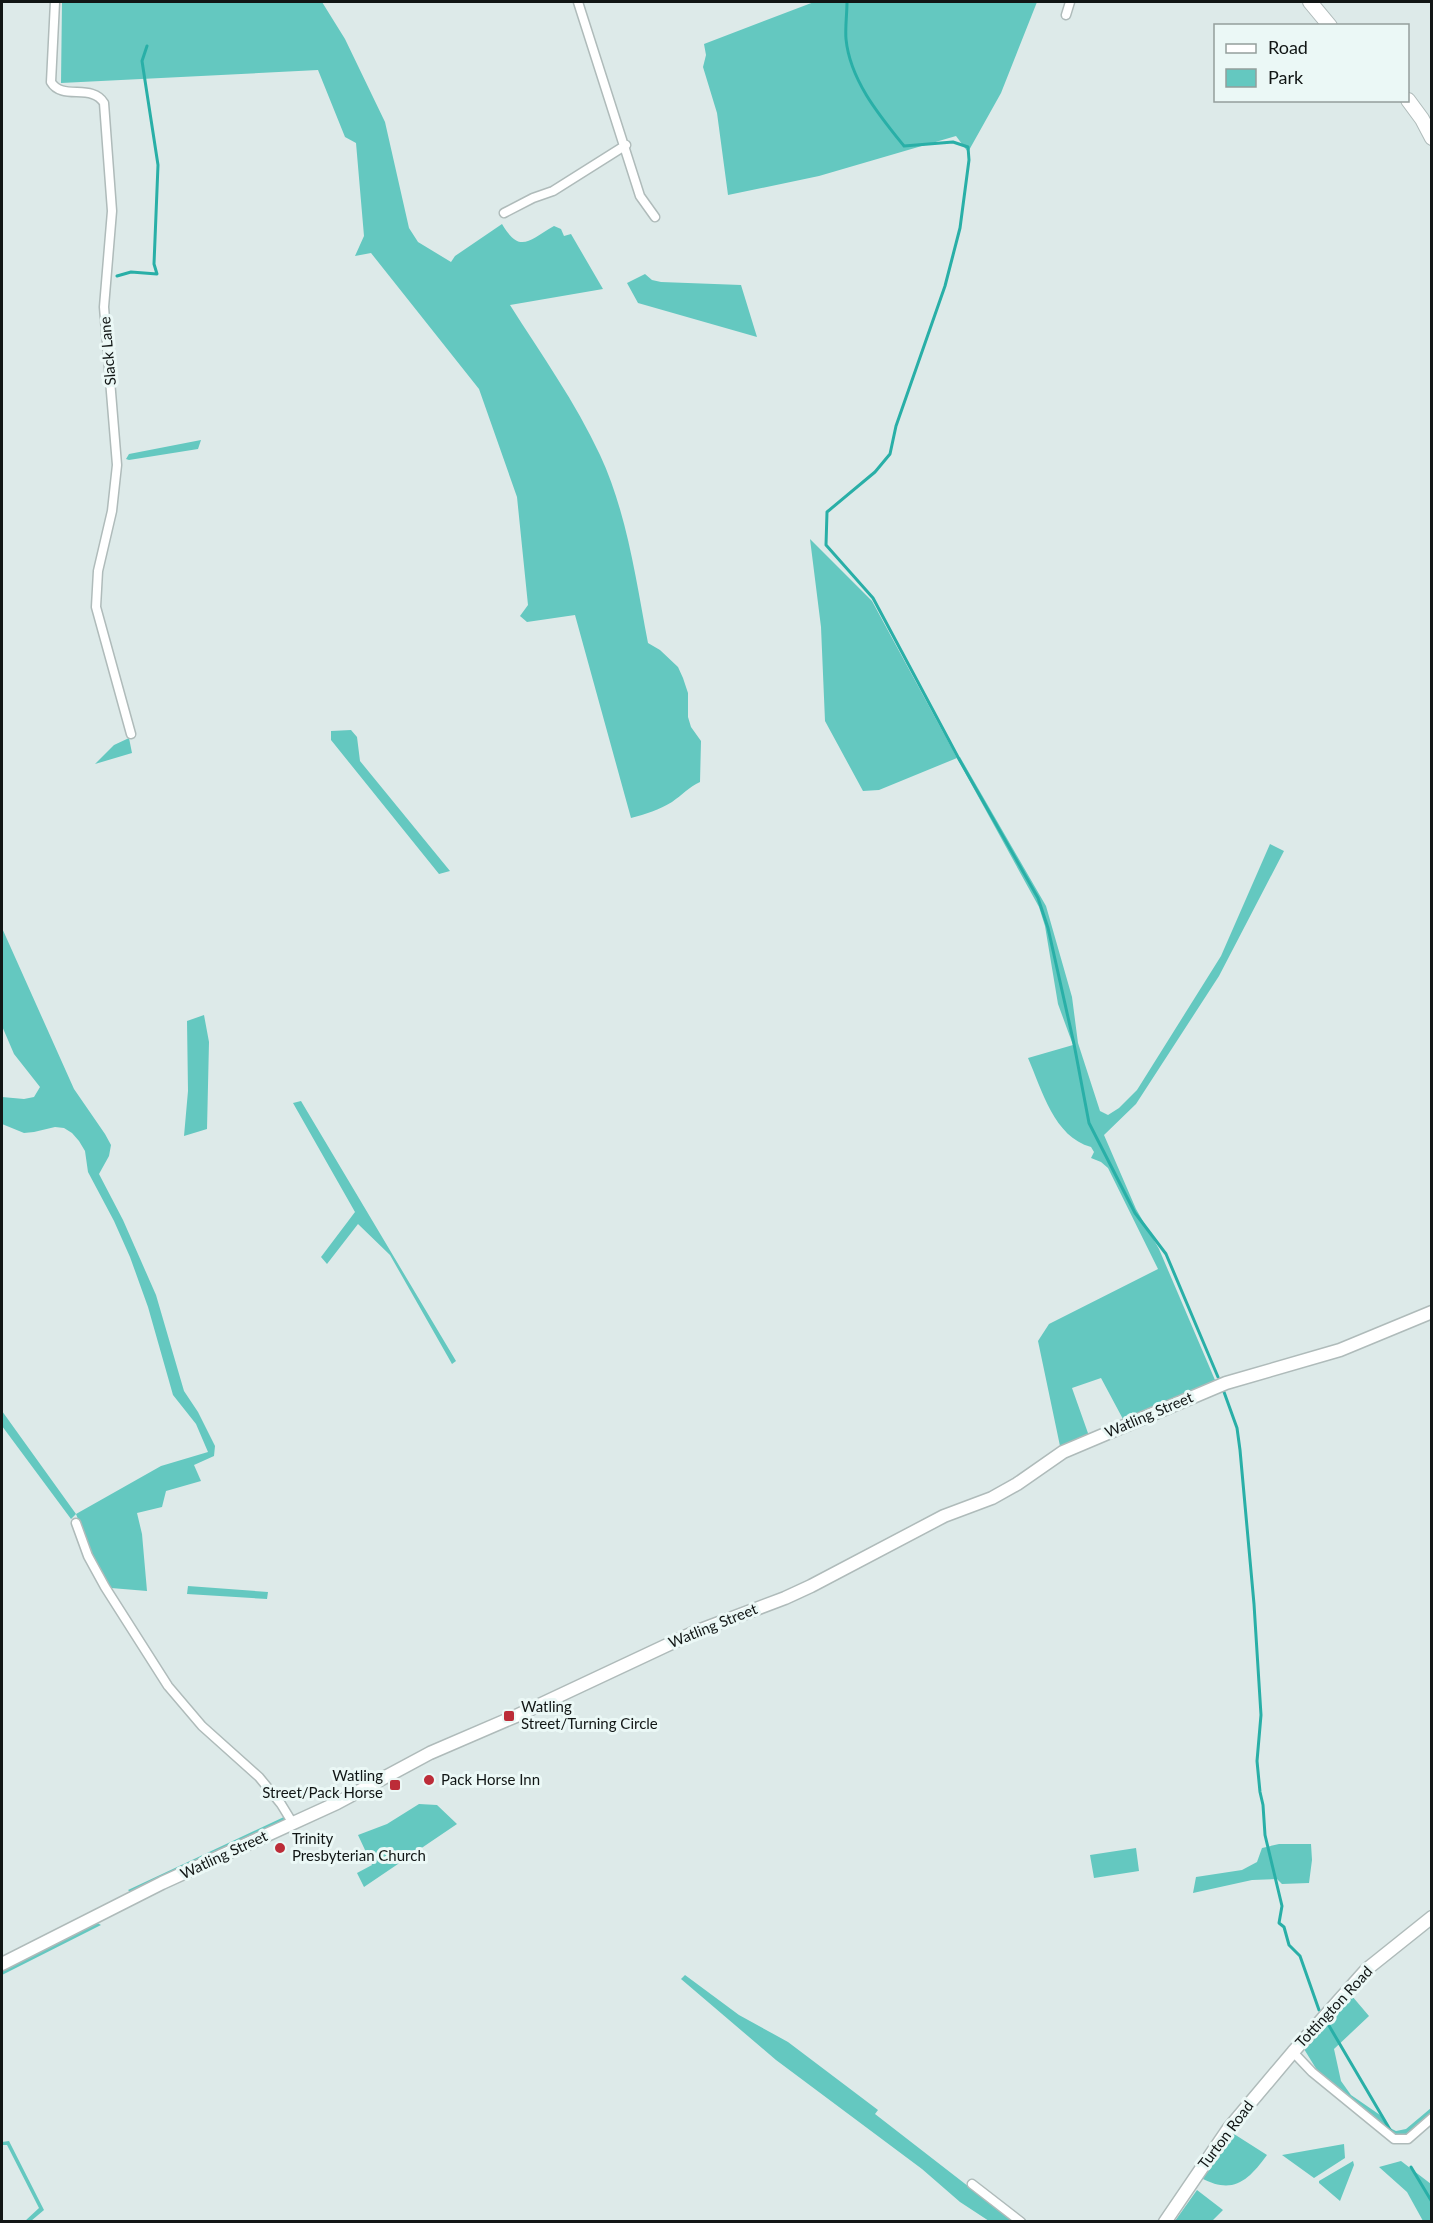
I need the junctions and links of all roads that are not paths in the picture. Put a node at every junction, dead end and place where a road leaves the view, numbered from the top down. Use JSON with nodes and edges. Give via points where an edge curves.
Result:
{"nodes":[{"id":1,"x":55,"y":2,"type":"edge"},
{"id":2,"x":578,"y":2,"type":"edge"},
{"id":3,"x":1070,"y":2,"type":"edge"},
{"id":4,"x":1310,"y":2,"type":"edge"},
{"id":5,"x":1066,"y":15,"type":"dead end"},
{"id":6,"x":1328,"y":24,"type":"edge"},
{"id":7,"x":1409,"y":102,"type":"edge"},
{"id":8,"x":1431,"y":138,"type":"edge"},
{"id":9,"x":626,"y":145,"type":"junction"},
{"id":10,"x":504,"y":213,"type":"dead end"},
{"id":11,"x":655,"y":217,"type":"dead end"},
{"id":12,"x":131,"y":734,"type":"dead end"},
{"id":13,"x":1431,"y":1312,"type":"edge"},
{"id":14,"x":76,"y":1523,"type":"dead end"},
{"id":15,"x":292,"y":1822,"type":"junction"},
{"id":16,"x":1431,"y":1917,"type":"edge"},
{"id":17,"x":2,"y":1964,"type":"edge"},
{"id":18,"x":1293,"y":2052,"type":"junction"},
{"id":19,"x":1431,"y":2118,"type":"edge"},
{"id":20,"x":972,"y":2184,"type":"dead end"},
{"id":21,"x":1021,"y":2222,"type":"edge"},
{"id":22,"x":1165,"y":2222,"type":"edge"}],
"edges":[{"from":1,"to":12,"type":"street","name":"Slack Lane","via":[[51,82],[60,90],[93,93],[104,103],[112,211],[104,307],[117,465],[112,511],[98,571],[96,607]]},
{"from":2,"to":9,"type":"street"},
{"from":3,"to":5,"type":"street"},
{"from":4,"to":6,"type":"main road"},
{"from":7,"to":8,"type":"main road"},
{"from":9,"to":10,"type":"street","via":[[553,191]]},
{"from":9,"to":11,"type":"street","via":[[640,196]]},
{"from":13,"to":15,"type":"street","name":"Watling Street","via":[[1340,1350],[1226,1383],[1070,1449],[992,1498],[944,1516],[811,1586],[631,1660],[429,1753],[379,1782]]},
{"from":14,"to":15,"type":"street","via":[[105,1587],[173,1693],[202,1726],[259,1777]]},
{"from":15,"to":17,"type":"street","name":"Watling Street"},
{"from":16,"to":18,"type":"street","name":"Tottington Road","via":[[1367,1969]]},
{"from":18,"to":19,"type":"street","via":[[1394,2139],[1408,2139]]},
{"from":18,"to":22,"type":"street","name":"Turton Road","via":[[1229,2128]]},
{"from":20,"to":21,"type":"street"}]}
